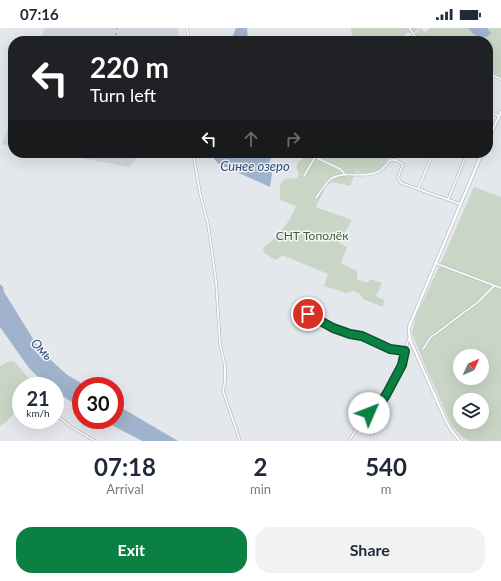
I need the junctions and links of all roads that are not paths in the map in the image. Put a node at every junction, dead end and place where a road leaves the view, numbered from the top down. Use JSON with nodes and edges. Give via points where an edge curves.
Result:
{"nodes":[{"id":1,"x":501,"y":112,"type":"edge"},
{"id":2,"x":493,"y":113,"type":"edge"},
{"id":3,"x":499,"y":116,"type":"junction"},
{"id":4,"x":493,"y":129,"type":"edge"},
{"id":5,"x":194,"y":158,"type":"edge"},
{"id":6,"x":314,"y":158,"type":"edge"},
{"id":7,"x":317,"y":158,"type":"edge"},
{"id":8,"x":431,"y":158,"type":"edge"},
{"id":9,"x":464,"y":158,"type":"edge"},
{"id":10,"x":480,"y":158,"type":"edge"},
{"id":11,"x":396,"y":160,"type":"joint"},
{"id":12,"x":344,"y":174,"type":"junction"},
{"id":13,"x":304,"y":176,"type":"dead end"},
{"id":14,"x":418,"y":189,"type":"junction"},
{"id":15,"x":316,"y":198,"type":"dead end"},
{"id":16,"x":448,"y":200,"type":"junction"},
{"id":17,"x":460,"y":204,"type":"junction"},
{"id":18,"x":436,"y":263,"type":"junction"},
{"id":19,"x":501,"y":283,"type":"edge"},
{"id":20,"x":495,"y":286,"type":"junction"},
{"id":21,"x":501,"y":288,"type":"edge"},
{"id":22,"x":308,"y":314,"type":"dead end"},
{"id":23,"x":409,"y":338,"type":"junction"},
{"id":24,"x":423,"y":349,"type":"dead end"},
{"id":25,"x":405,"y":351,"type":"junction"},
{"id":26,"x":376,"y":410,"type":"junction"},
{"id":27,"x":64,"y":421,"type":"edge"},
{"id":28,"x":95,"y":441,"type":"edge"},
{"id":29,"x":240,"y":441,"type":"edge"},
{"id":30,"x":349,"y":441,"type":"edge"},
{"id":31,"x":371,"y":441,"type":"edge"},
{"id":32,"x":460,"y":441,"type":"edge"}],
"edges":[{"from":1,"to":3,"type":"street"},
{"from":2,"to":3,"type":"street"},
{"from":3,"to":4,"type":"street"},
{"from":5,"to":29,"type":"street","via":[[208,224],[216,281],[220,344],[225,366],[223,391]]},
{"from":6,"to":13,"type":"street"},
{"from":7,"to":12,"type":"street","via":[[340,169]]},
{"from":8,"to":14,"type":"street"},
{"from":9,"to":16,"type":"street"},
{"from":10,"to":17,"type":"street"},
{"from":11,"to":12,"type":"street","via":[[389,161],[378,172]]},
{"from":11,"to":14,"type":"street","via":[[403,165],[399,182]]},
{"from":12,"to":15,"type":"street","via":[[327,182]]},
{"from":14,"to":16,"type":"street"},
{"from":16,"to":17,"type":"street"},
{"from":17,"to":18,"type":"street"},
{"from":18,"to":20,"type":"street"},
{"from":18,"to":23,"type":"street","via":[[409,328]]},
{"from":19,"to":20,"type":"street"},
{"from":20,"to":21,"type":"street"},
{"from":20,"to":24,"type":"street","via":[[430,338]]},
{"from":22,"to":25,"type":"street","via":[[333,328],[362,336],[390,349]]},
{"from":23,"to":25,"type":"street"},
{"from":23,"to":32,"type":"street","via":[[446,421]]},
{"from":25,"to":26,"type":"street","via":[[397,375]]},
{"from":26,"to":30,"type":"street","via":[[363,419]]},
{"from":26,"to":31,"type":"street"},
{"from":27,"to":28,"type":"street"}]}
